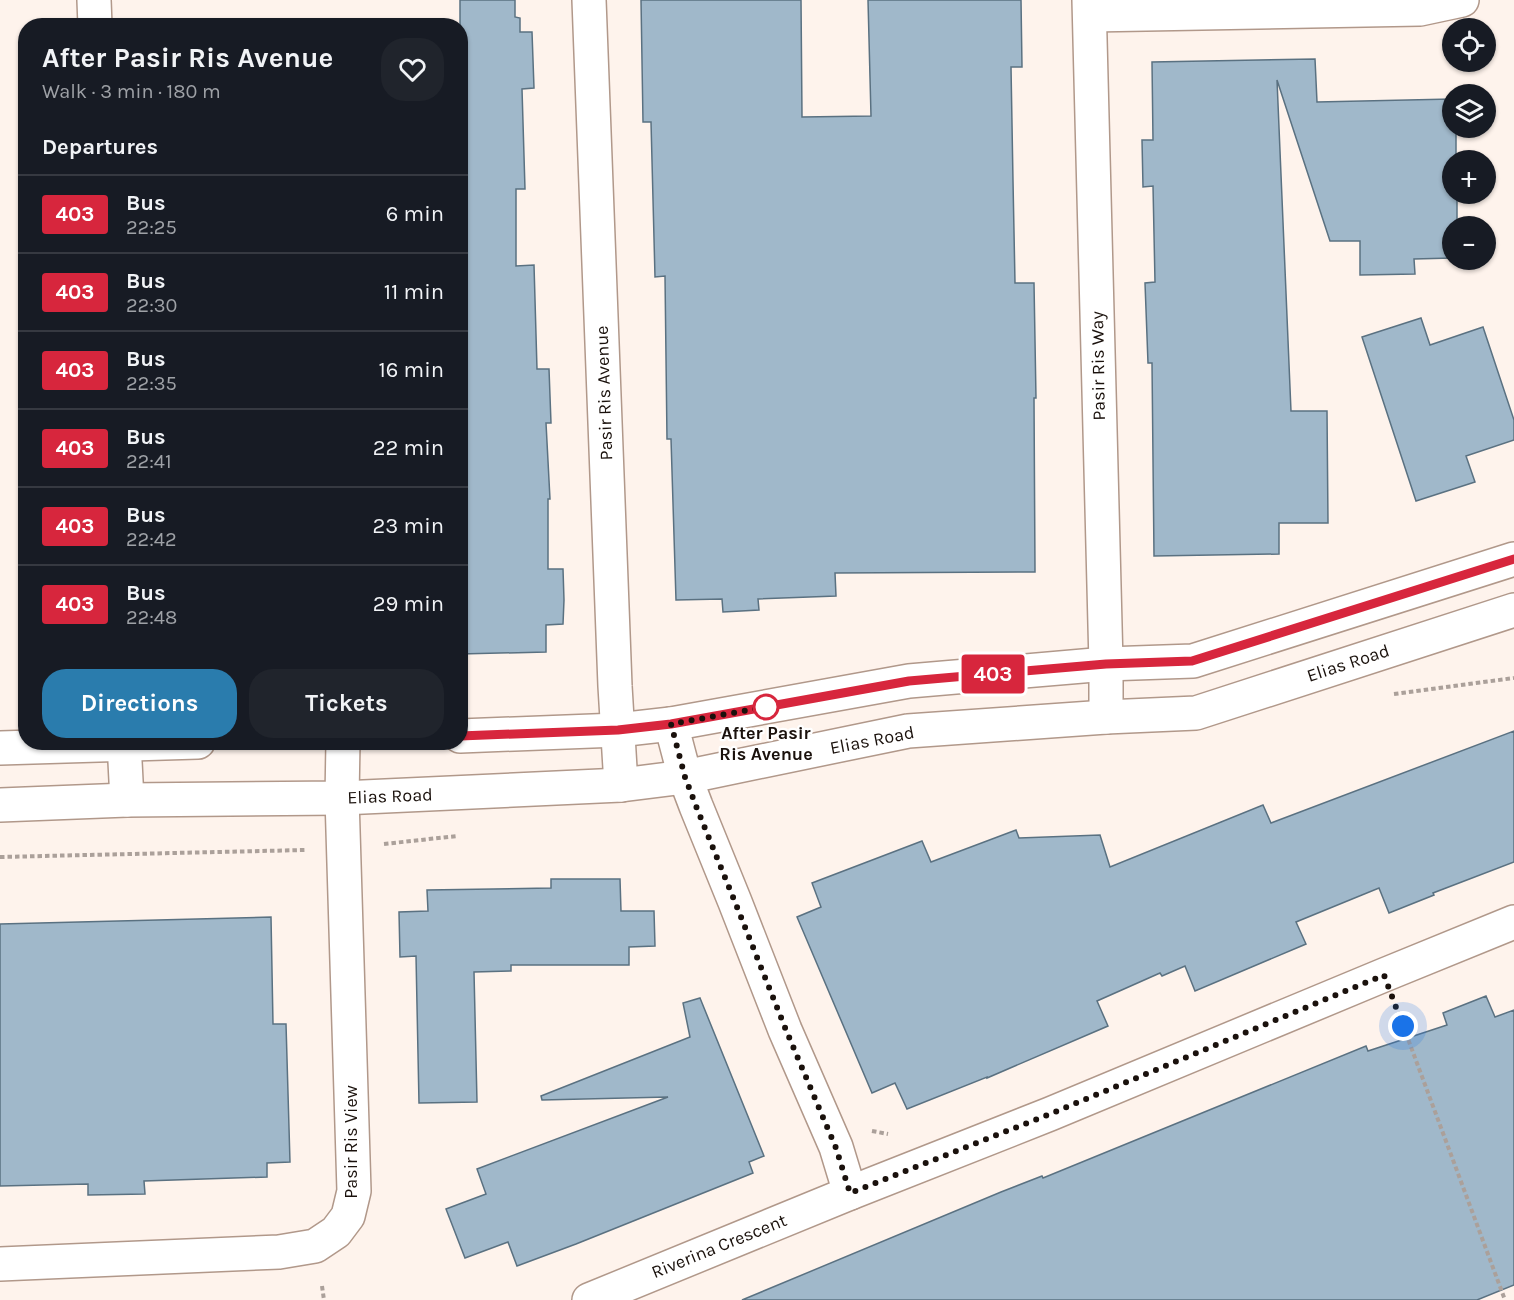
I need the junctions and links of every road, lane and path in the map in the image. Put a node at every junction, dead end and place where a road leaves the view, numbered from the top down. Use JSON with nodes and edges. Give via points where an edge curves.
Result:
{"nodes":[{"id":1,"x":94,"y":0,"type":"edge"},
{"id":2,"x":589,"y":0,"type":"edge"},
{"id":3,"x":1462,"y":0,"type":"edge"},
{"id":4,"x":1090,"y":7,"type":"edge"},
{"id":5,"x":95,"y":18,"type":"edge"},
{"id":6,"x":1514,"y":559,"type":"edge"},
{"id":7,"x":1514,"y":610,"type":"edge"},
{"id":8,"x":1106,"y":664,"type":"junction"},
{"id":9,"x":1106,"y":717,"type":"junction"},
{"id":10,"x":671,"y":724,"type":"junction"},
{"id":11,"x":618,"y":730,"type":"junction"},
{"id":12,"x":468,"y":736,"type":"edge"},
{"id":13,"x":18,"y":747,"type":"edge"},
{"id":14,"x":0,"y":748,"type":"edge"},
{"id":15,"x":124,"y":750,"type":"edge"},
{"id":16,"x":343,"y":750,"type":"edge"},
{"id":17,"x":685,"y":777,"type":"junction"},
{"id":18,"x":621,"y":785,"type":"junction"},
{"id":19,"x":342,"y":798,"type":"junction"},
{"id":20,"x":127,"y":800,"type":"junction"},
{"id":21,"x":0,"y":805,"type":"edge"},
{"id":22,"x":343,"y":849,"type":"junction"},
{"id":23,"x":0,"y":857,"type":"edge"},
{"id":24,"x":1514,"y":922,"type":"edge"},
{"id":25,"x":1384,"y":975,"type":"junction"},
{"id":26,"x":866,"y":1125,"type":"dead end"},
{"id":27,"x":891,"y":1134,"type":"dead end"},
{"id":28,"x":850,"y":1193,"type":"junction"},
{"id":29,"x":0,"y":1264,"type":"edge"},
{"id":30,"x":323,"y":1291,"type":"dead end"},
{"id":31,"x":324,"y":1300,"type":"edge"},
{"id":32,"x":589,"y":1300,"type":"edge"},
{"id":33,"x":1505,"y":1300,"type":"edge"}],
"edges":[{"from":1,"to":5,"type":"street"},
{"from":2,"to":11,"type":"street","name":"Pasir Ris Avenue"},
{"from":3,"to":4,"type":"street","name":"Pasir Ris Way","via":[[1420,9]]},
{"from":4,"to":8,"type":"street","name":"Pasir Ris Way"},
{"from":6,"to":8,"type":"street","via":[[1192,661]]},
{"from":7,"to":9,"type":"street","name":"Elias Road","via":[[1196,713]]},
{"from":8,"to":9,"type":"street","name":"Pasir Ris Way"},
{"from":8,"to":10,"type":"street","via":[[909,681]]},
{"from":9,"to":17,"type":"street","name":"Elias Road","via":[[908,731]]},
{"from":10,"to":11,"type":"street"},
{"from":10,"to":17,"type":"street"},
{"from":11,"to":12,"type":"street"},
{"from":11,"to":18,"type":"street","name":"Pasir Ris Avenue"},
{"from":13,"to":14,"type":"street"},
{"from":15,"to":20,"type":"street"},
{"from":16,"to":19,"type":"street","name":"Pasir Ris View"},
{"from":17,"to":18,"type":"street","name":"Elias Road"},
{"from":17,"to":28,"type":"street","via":[[836,1148]]},
{"from":18,"to":19,"type":"street","name":"Elias Road"},
{"from":19,"to":20,"type":"street","name":"Elias Road"},
{"from":19,"to":22,"type":"street","name":"Pasir Ris View"},
{"from":20,"to":21,"type":"street","name":"Elias Road"},
{"from":22,"to":23,"type":"path"},
{"from":22,"to":29,"type":"street","name":"Pasir Ris View","via":[[354,1191],[348,1216],[336,1232],[315,1246],[279,1252]]},
{"from":24,"to":25,"type":"street","name":"Riverina Crescent"},
{"from":25,"to":28,"type":"street","name":"Riverina Crescent"},
{"from":25,"to":33,"type":"path"},
{"from":26,"to":27,"type":"path","via":[[874,1132]]},
{"from":28,"to":32,"type":"street","name":"Riverina Crescent"},
{"from":30,"to":31,"type":"path"}]}
